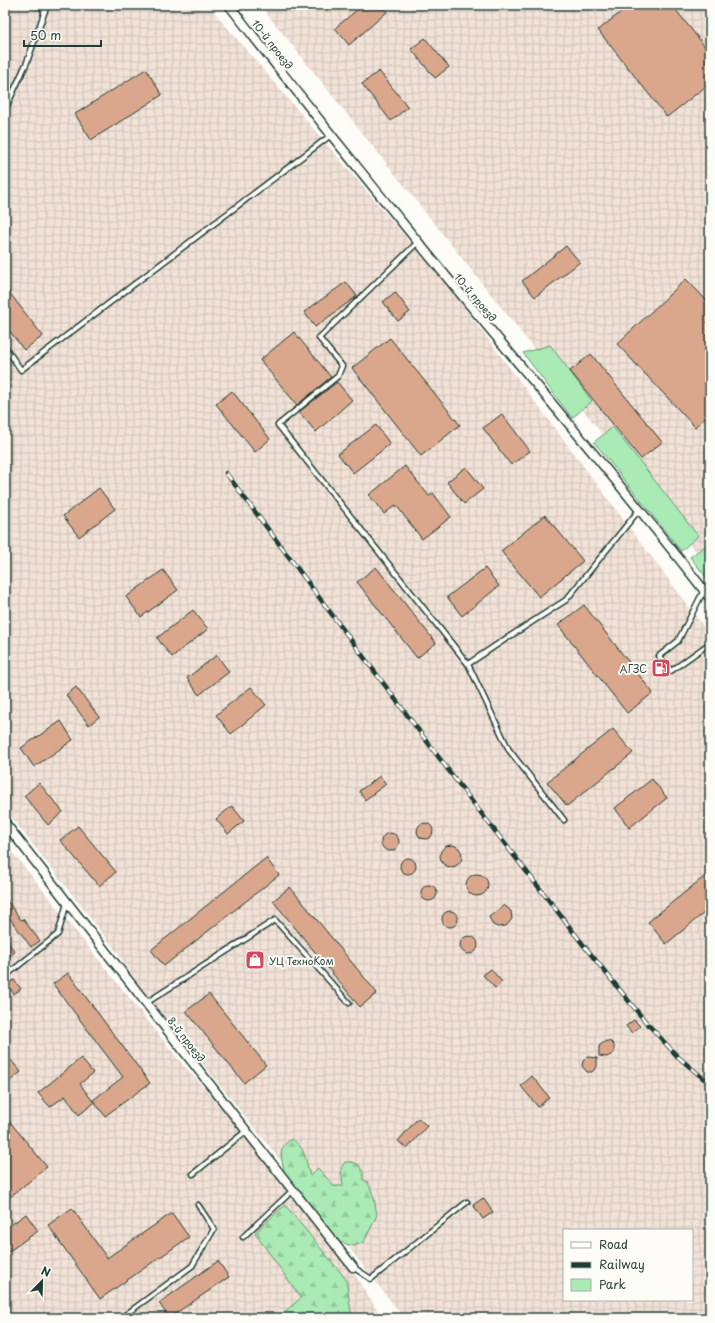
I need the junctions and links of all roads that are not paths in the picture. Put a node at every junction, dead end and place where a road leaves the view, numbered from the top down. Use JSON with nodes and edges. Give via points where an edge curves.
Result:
{"nodes":[{"id":1,"x":40,"y":5,"type":"edge"},
{"id":2,"x":47,"y":5,"type":"edge"},
{"id":3,"x":229,"y":5,"type":"edge"},
{"id":4,"x":44,"y":11,"type":"junction"},
{"id":5,"x":5,"y":110,"type":"edge"},
{"id":6,"x":331,"y":135,"type":"junction"},
{"id":7,"x":418,"y":242,"type":"junction"},
{"id":8,"x":5,"y":347,"type":"edge"},
{"id":9,"x":639,"y":510,"type":"junction"},
{"id":10,"x":704,"y":590,"type":"junction"},
{"id":11,"x":710,"y":598,"type":"edge"},
{"id":12,"x":710,"y":643,"type":"edge"},
{"id":13,"x":468,"y":664,"type":"junction"},
{"id":14,"x":564,"y":820,"type":"dead end"},
{"id":15,"x":5,"y":823,"type":"edge"},
{"id":16,"x":67,"y":903,"type":"junction"},
{"id":17,"x":8,"y":974,"type":"dead end"},
{"id":18,"x":146,"y":1003,"type":"junction"},
{"id":19,"x":349,"y":1003,"type":"dead end"},
{"id":20,"x":246,"y":1131,"type":"junction"},
{"id":21,"x":193,"y":1174,"type":"dead end"},
{"id":22,"x":293,"y":1190,"type":"junction"},
{"id":23,"x":467,"y":1202,"type":"dead end"},
{"id":24,"x":198,"y":1205,"type":"dead end"},
{"id":25,"x":243,"y":1237,"type":"dead end"},
{"id":26,"x":353,"y":1267,"type":"joint"},
{"id":27,"x":121,"y":1318,"type":"edge"}],
"edges":[{"from":1,"to":4,"type":"lane"},
{"from":2,"to":4,"type":"lane"},
{"from":3,"to":6,"type":"street","name":"10-й проезд"},
{"from":4,"to":5,"type":"lane","via":[[27,62]]},
{"from":6,"to":7,"type":"street","name":"10-й проезд"},
{"from":6,"to":8,"type":"lane","via":[[21,370]]},
{"from":7,"to":9,"type":"street","name":"10-й проезд"},
{"from":7,"to":13,"type":"lane","via":[[319,338],[342,366],[338,376],[278,425]]},
{"from":9,"to":10,"type":"street","name":"10-й проезд"},
{"from":9,"to":13,"type":"lane","via":[[566,600]]},
{"from":10,"to":11,"type":"street","name":"10-й проезд"},
{"from":10,"to":12,"type":"lane","via":[[678,641],[659,656],[671,671]]},
{"from":13,"to":14,"type":"lane","via":[[509,750]]},
{"from":15,"to":16,"type":"street","name":"8-й проезд"},
{"from":16,"to":17,"type":"lane","via":[[58,934]]},
{"from":16,"to":18,"type":"street","name":"8-й проезд"},
{"from":18,"to":19,"type":"lane","via":[[275,920]]},
{"from":18,"to":20,"type":"street","name":"8-й проезд"},
{"from":20,"to":21,"type":"lane"},
{"from":20,"to":22,"type":"street","name":"8-й проезд"},
{"from":22,"to":25,"type":"lane"},
{"from":22,"to":26,"type":"street","name":"8-й проезд"},
{"from":23,"to":26,"type":"lane","via":[[371,1279]]},
{"from":24,"to":27,"type":"lane","via":[[214,1229],[192,1266]]}]}
